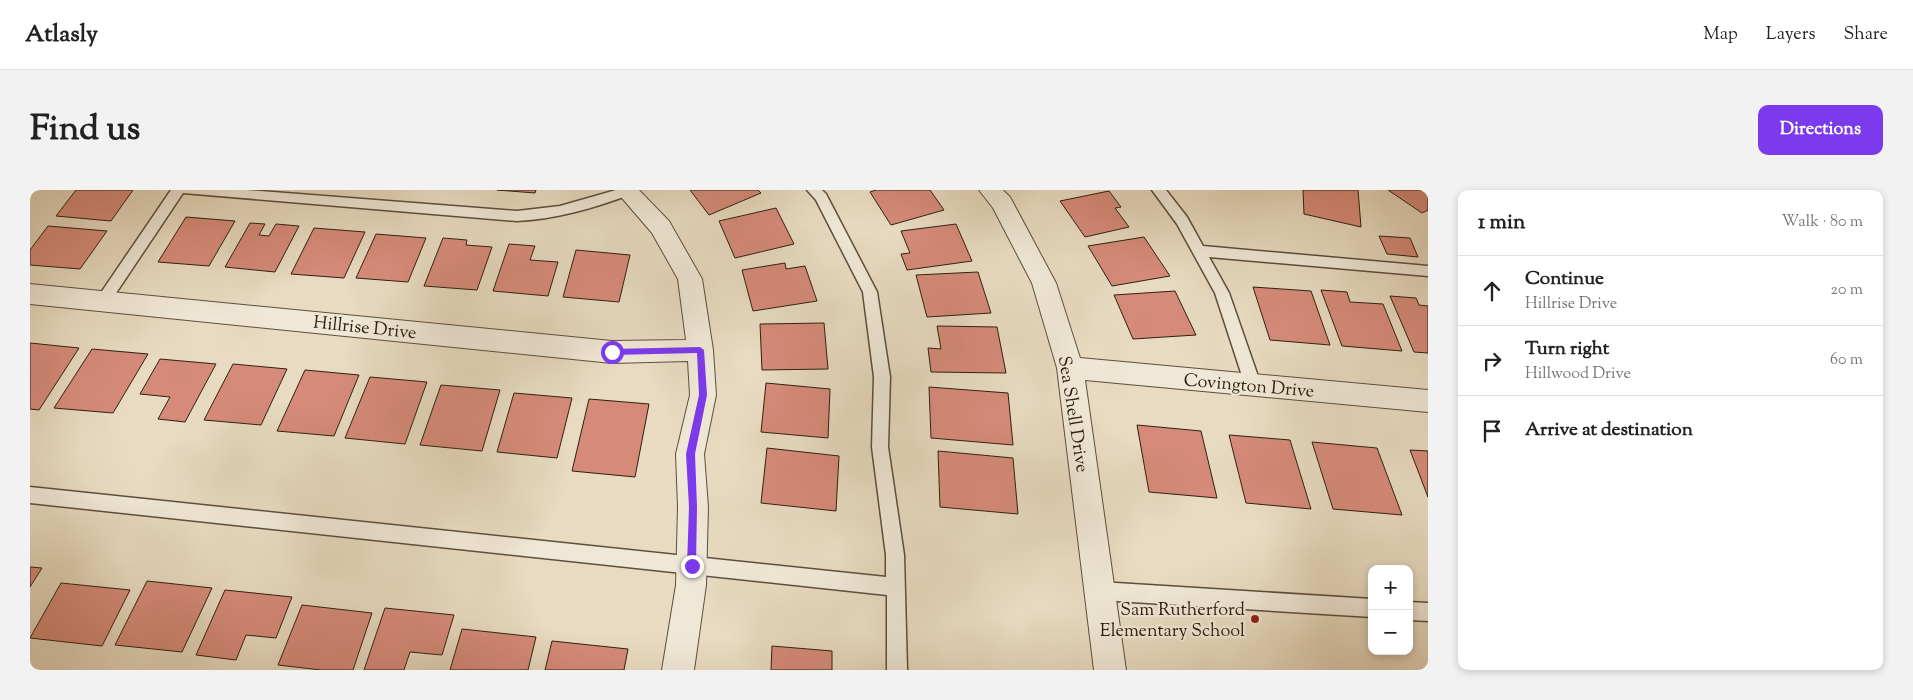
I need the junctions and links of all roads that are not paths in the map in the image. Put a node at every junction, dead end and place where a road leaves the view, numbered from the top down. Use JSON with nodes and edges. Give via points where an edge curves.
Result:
{"nodes":[{"id":1,"x":178,"y":190,"type":"edge"},
{"id":2,"x":187,"y":190,"type":"edge"},
{"id":3,"x":627,"y":190,"type":"edge"},
{"id":4,"x":814,"y":190,"type":"edge"},
{"id":5,"x":990,"y":190,"type":"edge"},
{"id":6,"x":1159,"y":190,"type":"edge"},
{"id":7,"x":1199,"y":251,"type":"junction"},
{"id":8,"x":1428,"y":271,"type":"edge"},
{"id":9,"x":30,"y":294,"type":"edge"},
{"id":10,"x":103,"y":301,"type":"junction"},
{"id":11,"x":700,"y":350,"type":"junction"},
{"id":12,"x":1070,"y":368,"type":"junction"},
{"id":13,"x":1253,"y":385,"type":"junction"},
{"id":14,"x":1428,"y":402,"type":"edge"},
{"id":15,"x":30,"y":495,"type":"edge"},
{"id":16,"x":692,"y":566,"type":"junction"},
{"id":17,"x":895,"y":587,"type":"junction"},
{"id":18,"x":1100,"y":591,"type":"junction"},
{"id":19,"x":1368,"y":608,"type":"edge"},
{"id":20,"x":1413,"y":611,"type":"edge"},
{"id":21,"x":1428,"y":612,"type":"edge"},
{"id":22,"x":678,"y":670,"type":"edge"},
{"id":23,"x":897,"y":670,"type":"edge"},
{"id":24,"x":1110,"y":670,"type":"edge"}],
"edges":[{"from":1,"to":10,"type":"lane"},
{"from":2,"to":3,"type":"lane","via":[[517,216],[545,216],[577,209]]},
{"from":3,"to":11,"type":"street","via":[[661,227],[690,279]]},
{"from":4,"to":17,"type":"lane","via":[[821,197],[870,292],[882,377],[880,447],[895,555]]},
{"from":5,"to":12,"type":"street","name":"Sea Shell Drive","via":[[1002,203],[1044,283]]},
{"from":6,"to":7,"type":"lane"},
{"from":7,"to":8,"type":"lane"},
{"from":7,"to":13,"type":"lane","via":[[1222,293]]},
{"from":9,"to":10,"type":"street","name":"Hillrise Drive"},
{"from":10,"to":11,"type":"street","name":"Hillrise Drive","via":[[612,352]]},
{"from":11,"to":16,"type":"street","via":[[703,395],[690,454]]},
{"from":12,"to":13,"type":"street","name":"Covington Drive"},
{"from":12,"to":18,"type":"street","name":"Sea Shell Drive"},
{"from":13,"to":14,"type":"street","name":"Covington Drive"},
{"from":15,"to":16,"type":"lane"},
{"from":16,"to":17,"type":"lane"},
{"from":16,"to":22,"type":"street"},
{"from":17,"to":23,"type":"lane"},
{"from":18,"to":19,"type":"lane"},
{"from":18,"to":24,"type":"street","name":"Sea Shell Drive"},
{"from":20,"to":21,"type":"lane"}]}
